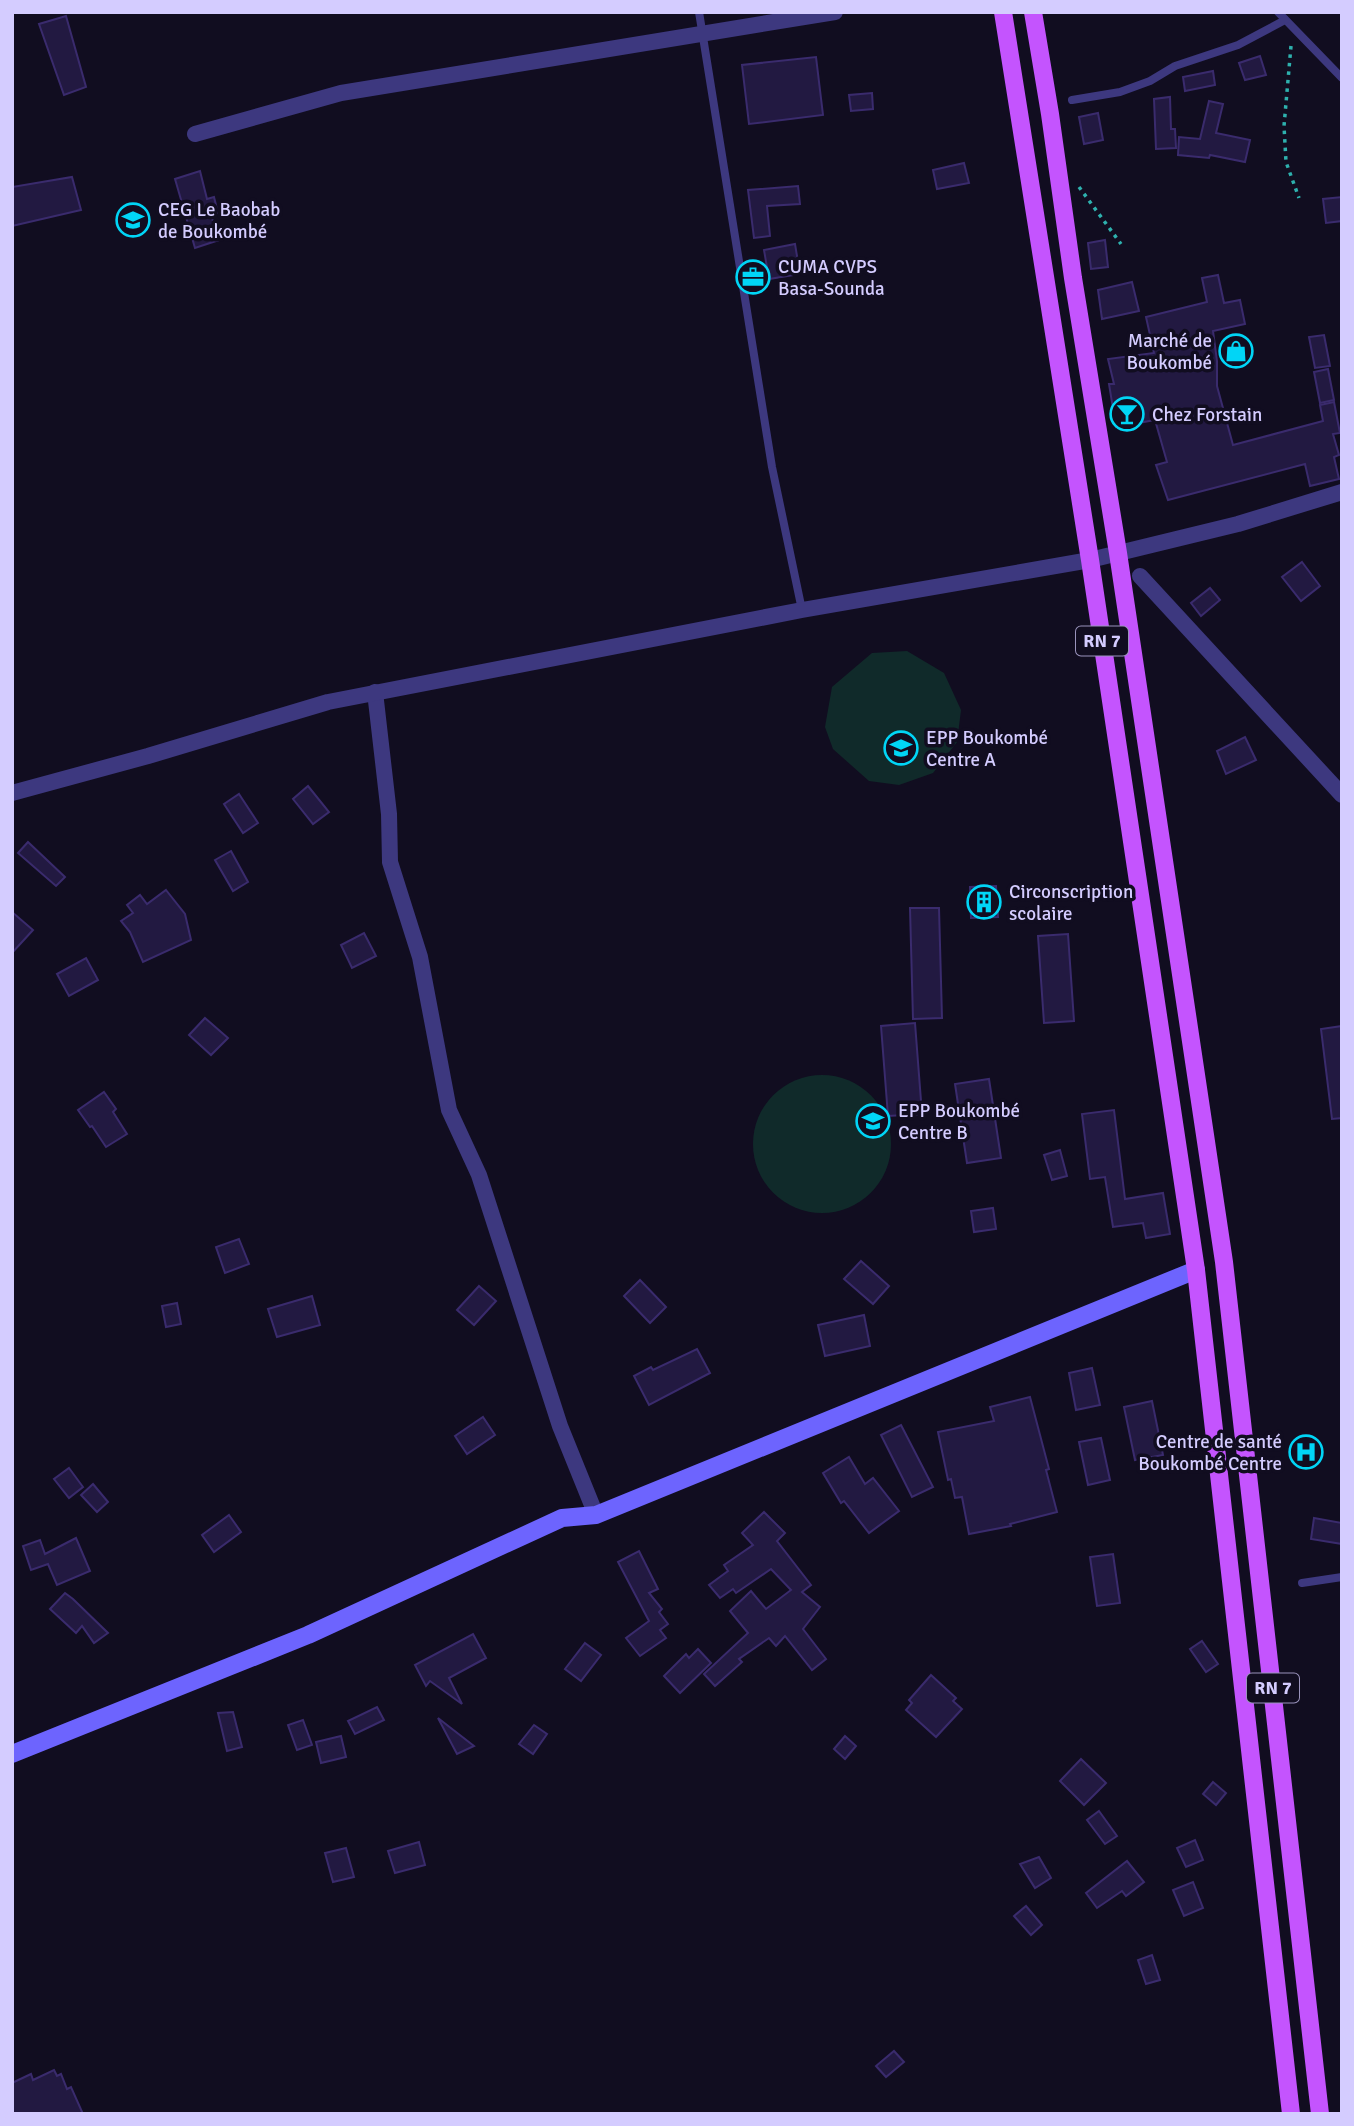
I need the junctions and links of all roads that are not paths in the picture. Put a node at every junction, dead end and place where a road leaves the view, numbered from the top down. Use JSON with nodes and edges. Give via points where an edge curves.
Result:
{"nodes":[{"id":1,"x":699,"y":12,"type":"edge"},
{"id":2,"x":835,"y":12,"type":"edge"},
{"id":3,"x":1003,"y":12,"type":"edge"},
{"id":4,"x":1032,"y":12,"type":"edge"},
{"id":5,"x":1278,"y":12,"type":"edge"},
{"id":6,"x":1285,"y":20,"type":"junction"},
{"id":7,"x":701,"y":34,"type":"junction"},
{"id":8,"x":1342,"y":78,"type":"edge"},
{"id":9,"x":1072,"y":100,"type":"dead end"},
{"id":10,"x":195,"y":135,"type":"dead end"},
{"id":11,"x":1342,"y":492,"type":"edge"},
{"id":12,"x":1118,"y":553,"type":"junction"},
{"id":13,"x":1090,"y":559,"type":"junction"},
{"id":14,"x":1140,"y":576,"type":"dead end"},
{"id":15,"x":802,"y":610,"type":"junction"},
{"id":16,"x":375,"y":692,"type":"junction"},
{"id":17,"x":12,"y":793,"type":"edge"},
{"id":18,"x":1342,"y":795,"type":"edge"},
{"id":19,"x":1196,"y":1270,"type":"junction"},
{"id":20,"x":596,"y":1515,"type":"junction"},
{"id":21,"x":1342,"y":1577,"type":"edge"},
{"id":22,"x":1302,"y":1583,"type":"dead end"},
{"id":23,"x":12,"y":1754,"type":"edge"},
{"id":24,"x":1292,"y":2114,"type":"edge"},
{"id":25,"x":1321,"y":2114,"type":"edge"}],
"edges":[{"from":1,"to":7,"type":"lane"},
{"from":2,"to":7,"type":"street"},
{"from":3,"to":13,"type":"main road","number":"RN 7"},
{"from":4,"to":12,"type":"main road","number":"RN 7"},
{"from":5,"to":6,"type":"lane"},
{"from":6,"to":8,"type":"lane"},
{"from":6,"to":9,"type":"lane","via":[[1150,81],[1120,92]]},
{"from":7,"to":10,"type":"street","via":[[341,93]]},
{"from":7,"to":15,"type":"lane","via":[[772,467]]},
{"from":11,"to":12,"type":"street","via":[[1238,524]]},
{"from":12,"to":13,"type":"street"},
{"from":12,"to":25,"type":"main road","number":"RN 7","via":[[1224,1262]]},
{"from":13,"to":15,"type":"street"},
{"from":13,"to":19,"type":"main road","number":"RN 7"},
{"from":14,"to":18,"type":"street"},
{"from":15,"to":16,"type":"street"},
{"from":16,"to":17,"type":"street"},
{"from":16,"to":20,"type":"street","via":[[390,862],[420,957],[449,1110],[479,1175],[560,1426]]},
{"from":19,"to":20,"type":"street"},
{"from":19,"to":24,"type":"main road","number":"RN 7"},
{"from":20,"to":23,"type":"street","via":[[562,1518],[308,1635]]},
{"from":21,"to":22,"type":"lane"}]}
